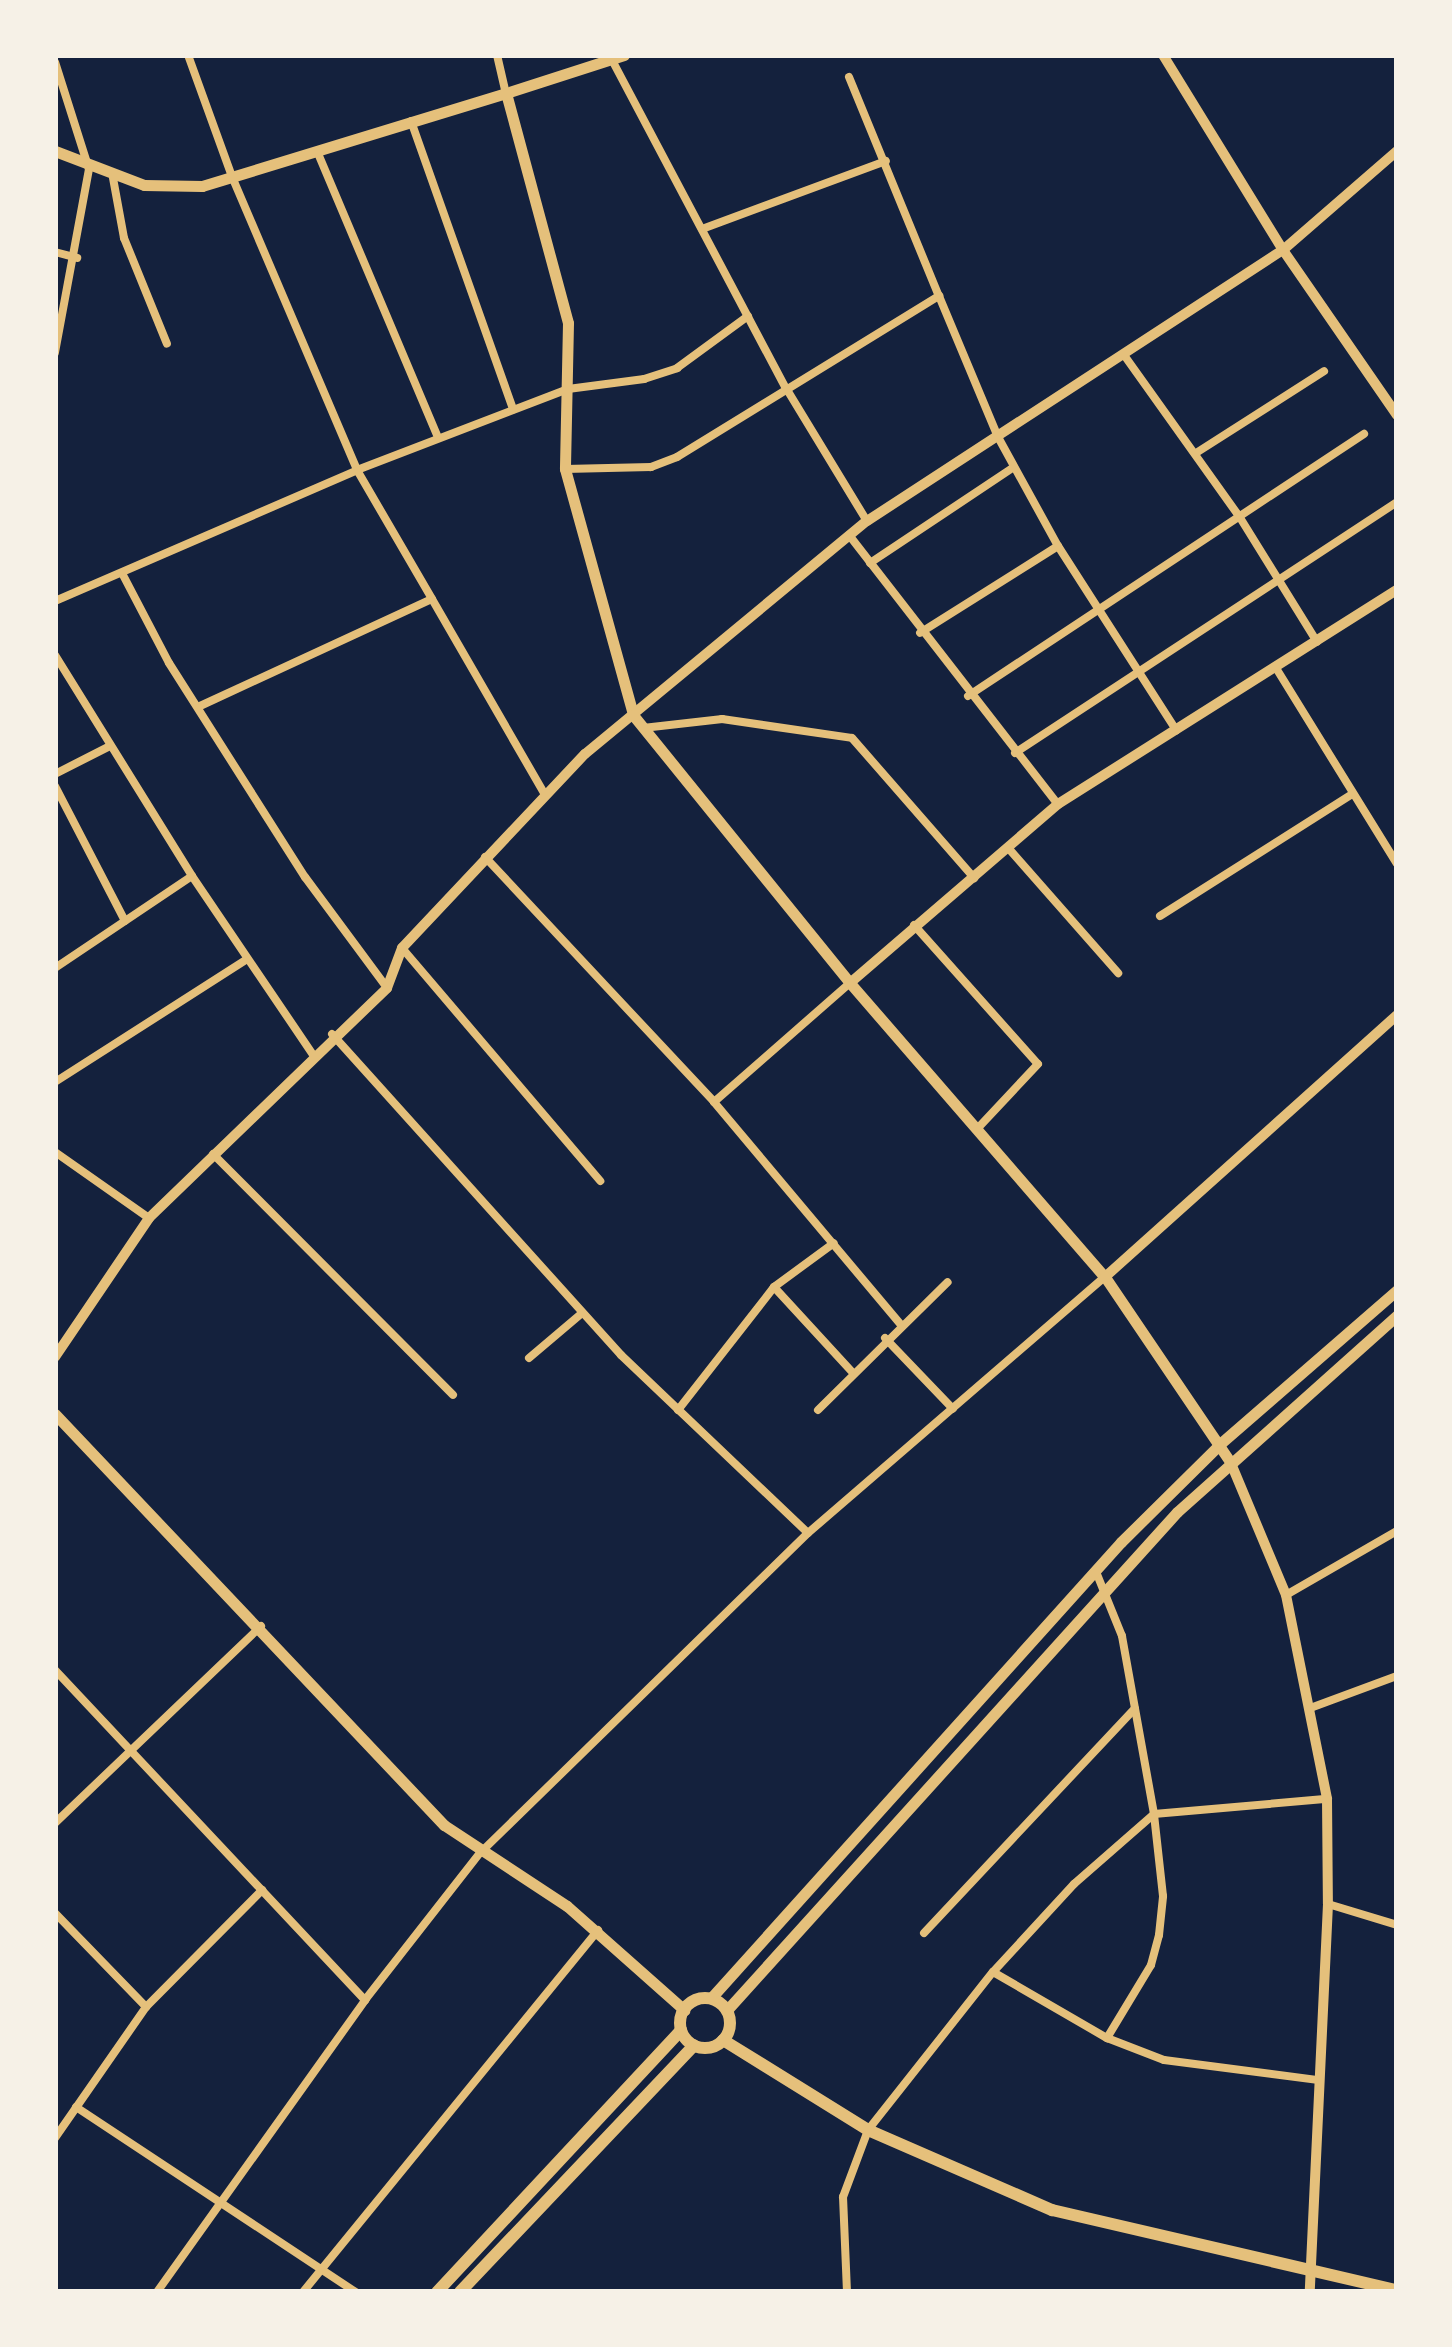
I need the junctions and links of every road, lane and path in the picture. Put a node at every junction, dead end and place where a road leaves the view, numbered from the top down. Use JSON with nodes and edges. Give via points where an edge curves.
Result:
{"nodes":[{"id":1,"x":188,"y":55,"type":"edge"},
{"id":2,"x":498,"y":55,"type":"edge"},
{"id":3,"x":1162,"y":55,"type":"edge"},
{"id":4,"x":618,"y":57,"type":"edge"},
{"id":5,"x":55,"y":62,"type":"edge"},
{"id":6,"x":848,"y":78,"type":"dead end"},
{"id":7,"x":506,"y":93,"type":"junction"},
{"id":8,"x":411,"y":120,"type":"junction"},
{"id":9,"x":316,"y":150,"type":"junction"},
{"id":10,"x":1397,"y":150,"type":"edge"},
{"id":11,"x":55,"y":151,"type":"edge"},
{"id":12,"x":886,"y":160,"type":"junction"},
{"id":13,"x":89,"y":169,"type":"junction"},
{"id":14,"x":113,"y":178,"type":"junction"},
{"id":15,"x":233,"y":179,"type":"junction"},
{"id":16,"x":702,"y":229,"type":"junction"},
{"id":17,"x":1282,"y":250,"type":"junction"},
{"id":18,"x":55,"y":252,"type":"edge"},
{"id":19,"x":77,"y":258,"type":"junction"},
{"id":20,"x":939,"y":296,"type":"junction"},
{"id":21,"x":748,"y":316,"type":"junction"},
{"id":22,"x":167,"y":344,"type":"dead end"},
{"id":23,"x":55,"y":353,"type":"edge"},
{"id":24,"x":1124,"y":355,"type":"junction"},
{"id":25,"x":1324,"y":371,"type":"dead end"},
{"id":26,"x":786,"y":388,"type":"junction"},
{"id":27,"x":568,"y":389,"type":"junction"},
{"id":28,"x":513,"y":409,"type":"junction"},
{"id":29,"x":1397,"y":415,"type":"edge"},
{"id":30,"x":1364,"y":434,"type":"dead end"},
{"id":31,"x":998,"y":437,"type":"junction"},
{"id":32,"x":438,"y":438,"type":"junction"},
{"id":33,"x":1196,"y":453,"type":"junction"},
{"id":34,"x":1014,"y":467,"type":"junction"},
{"id":35,"x":565,"y":469,"type":"junction"},
{"id":36,"x":357,"y":470,"type":"junction"},
{"id":37,"x":1397,"y":502,"type":"edge"},
{"id":38,"x":1238,"y":516,"type":"junction"},
{"id":39,"x":867,"y":521,"type":"junction"},
{"id":40,"x":848,"y":535,"type":"junction"},
{"id":41,"x":1058,"y":546,"type":"junction"},
{"id":42,"x":870,"y":564,"type":"junction"},
{"id":43,"x":123,"y":574,"type":"junction"},
{"id":44,"x":1277,"y":576,"type":"junction"},
{"id":45,"x":1397,"y":590,"type":"edge"},
{"id":46,"x":432,"y":599,"type":"junction"},
{"id":47,"x":55,"y":601,"type":"edge"},
{"id":48,"x":1096,"y":607,"type":"junction"},
{"id":49,"x":920,"y":633,"type":"junction"},
{"id":50,"x":1317,"y":642,"type":"junction"},
{"id":51,"x":55,"y":655,"type":"edge"},
{"id":52,"x":58,"y":666,"type":"edge"},
{"id":53,"x":1276,"y":668,"type":"junction"},
{"id":54,"x":1135,"y":672,"type":"junction"},
{"id":55,"x":968,"y":696,"type":"junction"},
{"id":56,"x":200,"y":706,"type":"junction"},
{"id":57,"x":633,"y":715,"type":"junction"},
{"id":58,"x":643,"y":728,"type":"junction"},
{"id":59,"x":1176,"y":730,"type":"junction"},
{"id":60,"x":110,"y":746,"type":"junction"},
{"id":61,"x":1015,"y":753,"type":"junction"},
{"id":62,"x":55,"y":774,"type":"edge"},
{"id":63,"x":55,"y":786,"type":"edge"},
{"id":64,"x":1352,"y":794,"type":"junction"},
{"id":65,"x":546,"y":795,"type":"junction"},
{"id":66,"x":1058,"y":804,"type":"junction"},
{"id":67,"x":1010,"y":850,"type":"junction"},
{"id":68,"x":485,"y":857,"type":"junction"},
{"id":69,"x":1397,"y":864,"type":"edge"},
{"id":70,"x":192,"y":876,"type":"junction"},
{"id":71,"x":974,"y":878,"type":"junction"},
{"id":72,"x":1160,"y":916,"type":"dead end"},
{"id":73,"x":125,"y":922,"type":"junction"},
{"id":74,"x":914,"y":925,"type":"junction"},
{"id":75,"x":402,"y":948,"type":"junction"},
{"id":76,"x":246,"y":960,"type":"junction"},
{"id":77,"x":55,"y":968,"type":"edge"},
{"id":78,"x":1118,"y":973,"type":"dead end"},
{"id":79,"x":850,"y":983,"type":"junction"},
{"id":80,"x":387,"y":988,"type":"junction"},
{"id":81,"x":1397,"y":1015,"type":"edge"},
{"id":82,"x":332,"y":1034,"type":"junction"},
{"id":83,"x":314,"y":1056,"type":"junction"},
{"id":84,"x":55,"y":1082,"type":"edge"},
{"id":85,"x":714,"y":1102,"type":"junction"},
{"id":86,"x":978,"y":1128,"type":"junction"},
{"id":87,"x":55,"y":1152,"type":"edge"},
{"id":88,"x":211,"y":1152,"type":"junction"},
{"id":89,"x":600,"y":1181,"type":"dead end"},
{"id":90,"x":149,"y":1218,"type":"junction"},
{"id":91,"x":834,"y":1243,"type":"junction"},
{"id":92,"x":1105,"y":1277,"type":"junction"},
{"id":93,"x":948,"y":1282,"type":"dead end"},
{"id":94,"x":774,"y":1287,"type":"junction"},
{"id":95,"x":1397,"y":1290,"type":"edge"},
{"id":96,"x":582,"y":1313,"type":"junction"},
{"id":97,"x":1397,"y":1314,"type":"edge"},
{"id":98,"x":900,"y":1326,"type":"junction"},
{"id":99,"x":886,"y":1338,"type":"junction"},
{"id":100,"x":55,"y":1357,"type":"edge"},
{"id":101,"x":529,"y":1358,"type":"dead end"},
{"id":102,"x":853,"y":1373,"type":"junction"},
{"id":103,"x":454,"y":1395,"type":"dead end"},
{"id":104,"x":953,"y":1408,"type":"junction"},
{"id":105,"x":678,"y":1410,"type":"junction"},
{"id":106,"x":818,"y":1410,"type":"dead end"},
{"id":107,"x":55,"y":1414,"type":"edge"},
{"id":108,"x":1221,"y":1443,"type":"junction"},
{"id":109,"x":1230,"y":1460,"type":"junction"},
{"id":110,"x":1397,"y":1531,"type":"edge"},
{"id":111,"x":808,"y":1534,"type":"junction"},
{"id":112,"x":1097,"y":1574,"type":"junction"},
{"id":113,"x":1103,"y":1590,"type":"junction"},
{"id":114,"x":1286,"y":1595,"type":"junction"},
{"id":115,"x":260,"y":1626,"type":"junction"},
{"id":116,"x":55,"y":1670,"type":"edge"},
{"id":117,"x":1397,"y":1676,"type":"edge"},
{"id":118,"x":1313,"y":1707,"type":"junction"},
{"id":119,"x":1135,"y":1708,"type":"junction"},
{"id":120,"x":131,"y":1749,"type":"junction"},
{"id":121,"x":1326,"y":1800,"type":"junction"},
{"id":122,"x":1154,"y":1814,"type":"junction"},
{"id":123,"x":55,"y":1823,"type":"edge"},
{"id":124,"x":480,"y":1853,"type":"junction"},
{"id":125,"x":262,"y":1890,"type":"junction"},
{"id":126,"x":1328,"y":1904,"type":"junction"},
{"id":127,"x":55,"y":1913,"type":"edge"},
{"id":128,"x":1397,"y":1925,"type":"edge"},
{"id":129,"x":598,"y":1930,"type":"junction"},
{"id":130,"x":924,"y":1933,"type":"dead end"},
{"id":131,"x":993,"y":1972,"type":"junction"},
{"id":132,"x":711,"y":1998,"type":"junction"},
{"id":133,"x":365,"y":2000,"type":"junction"},
{"id":134,"x":146,"y":2008,"type":"junction"},
{"id":135,"x":684,"y":2010,"type":"junction"},
{"id":136,"x":727,"y":2010,"type":"junction"},
{"id":137,"x":681,"y":2030,"type":"junction"},
{"id":138,"x":1107,"y":2038,"type":"junction"},
{"id":139,"x":723,"y":2040,"type":"junction"},
{"id":140,"x":694,"y":2045,"type":"junction"},
{"id":141,"x":1319,"y":2080,"type":"junction"},
{"id":142,"x":76,"y":2107,"type":"junction"},
{"id":143,"x":868,"y":2130,"type":"junction"},
{"id":144,"x":55,"y":2138,"type":"edge"},
{"id":145,"x":225,"y":2200,"type":"junction"},
{"id":146,"x":322,"y":2267,"type":"junction"},
{"id":147,"x":1311,"y":2274,"type":"junction"},
{"id":148,"x":1397,"y":2290,"type":"edge"},
{"id":149,"x":157,"y":2292,"type":"edge"},
{"id":150,"x":303,"y":2292,"type":"edge"},
{"id":151,"x":356,"y":2292,"type":"edge"},
{"id":152,"x":437,"y":2292,"type":"edge"},
{"id":153,"x":460,"y":2292,"type":"edge"},
{"id":154,"x":847,"y":2292,"type":"edge"},
{"id":155,"x":1310,"y":2292,"type":"edge"}],
"edges":[{"from":1,"to":15,"type":"street"},
{"from":2,"to":7,"type":"street"},
{"from":3,"to":17,"type":"street"},
{"from":4,"to":7,"type":"main road"},
{"from":4,"to":16,"type":"street"},
{"from":5,"to":13,"type":"street"},
{"from":6,"to":12,"type":"street"},
{"from":7,"to":8,"type":"main road"},
{"from":7,"to":27,"type":"main road","via":[[562,287]]},
{"from":8,"to":9,"type":"main road"},
{"from":8,"to":28,"type":"street"},
{"from":9,"to":15,"type":"main road"},
{"from":9,"to":32,"type":"street"},
{"from":10,"to":17,"type":"street"},
{"from":11,"to":13,"type":"main road"},
{"from":12,"to":16,"type":"street"},
{"from":12,"to":20,"type":"street"},
{"from":13,"to":14,"type":"main road"},
{"from":13,"to":19,"type":"street"},
{"from":14,"to":15,"type":"main road","via":[[178,188]]},
{"from":14,"to":22,"type":"street","via":[[124,238]]},
{"from":15,"to":36,"type":"street"},
{"from":16,"to":21,"type":"street"},
{"from":17,"to":24,"type":"street"},
{"from":17,"to":29,"type":"street"},
{"from":18,"to":19,"type":"street"},
{"from":19,"to":23,"type":"street"},
{"from":20,"to":26,"type":"street"},
{"from":20,"to":31,"type":"street"},
{"from":21,"to":26,"type":"street"},
{"from":21,"to":27,"type":"street","via":[[677,368]]},
{"from":24,"to":31,"type":"street"},
{"from":24,"to":33,"type":"street"},
{"from":25,"to":33,"type":"street"},
{"from":26,"to":35,"type":"street","via":[[651,467]]},
{"from":26,"to":39,"type":"street"},
{"from":27,"to":28,"type":"street"},
{"from":27,"to":35,"type":"main road"},
{"from":28,"to":32,"type":"street"},
{"from":30,"to":38,"type":"street"},
{"from":31,"to":34,"type":"street"},
{"from":31,"to":39,"type":"street"},
{"from":32,"to":36,"type":"street"},
{"from":33,"to":38,"type":"street"},
{"from":34,"to":41,"type":"street"},
{"from":34,"to":42,"type":"street"},
{"from":35,"to":57,"type":"main road"},
{"from":36,"to":43,"type":"street"},
{"from":36,"to":46,"type":"street"},
{"from":37,"to":44,"type":"street"},
{"from":38,"to":44,"type":"street"},
{"from":38,"to":48,"type":"street"},
{"from":39,"to":40,"type":"street"},
{"from":40,"to":42,"type":"street"},
{"from":40,"to":57,"type":"street"},
{"from":41,"to":48,"type":"street"},
{"from":41,"to":49,"type":"street"},
{"from":42,"to":49,"type":"street"},
{"from":43,"to":47,"type":"street"},
{"from":43,"to":56,"type":"street"},
{"from":44,"to":50,"type":"street"},
{"from":44,"to":54,"type":"street"},
{"from":45,"to":50,"type":"street"},
{"from":46,"to":56,"type":"street"},
{"from":46,"to":65,"type":"street"},
{"from":48,"to":54,"type":"street"},
{"from":48,"to":55,"type":"street"},
{"from":49,"to":55,"type":"street"},
{"from":50,"to":53,"type":"street"},
{"from":51,"to":52,"type":"street"},
{"from":52,"to":60,"type":"street"},
{"from":53,"to":59,"type":"street"},
{"from":53,"to":64,"type":"street"},
{"from":54,"to":59,"type":"street"},
{"from":54,"to":61,"type":"street"},
{"from":55,"to":61,"type":"street"},
{"from":56,"to":80,"type":"street","via":[[304,877]]},
{"from":57,"to":58,"type":"main road"},
{"from":57,"to":65,"type":"street"},
{"from":58,"to":71,"type":"street","via":[[708,718],[852,738]]},
{"from":58,"to":79,"type":"main road"},
{"from":59,"to":66,"type":"street"},
{"from":60,"to":62,"type":"street"},
{"from":60,"to":70,"type":"street"},
{"from":61,"to":66,"type":"street"},
{"from":63,"to":73,"type":"street"},
{"from":64,"to":69,"type":"street"},
{"from":64,"to":72,"type":"street"},
{"from":65,"to":68,"type":"street"},
{"from":66,"to":67,"type":"street"},
{"from":67,"to":71,"type":"street"},
{"from":67,"to":78,"type":"street"},
{"from":68,"to":75,"type":"street"},
{"from":68,"to":85,"type":"street"},
{"from":70,"to":73,"type":"street"},
{"from":70,"to":76,"type":"street"},
{"from":71,"to":74,"type":"street"},
{"from":73,"to":77,"type":"street"},
{"from":74,"to":79,"type":"street"},
{"from":74,"to":86,"type":"street","via":[[1038,1064]]},
{"from":75,"to":80,"type":"street"},
{"from":75,"to":89,"type":"street"},
{"from":76,"to":83,"type":"street"},
{"from":76,"to":84,"type":"street"},
{"from":79,"to":85,"type":"street"},
{"from":79,"to":86,"type":"main road"},
{"from":80,"to":82,"type":"street"},
{"from":81,"to":92,"type":"street"},
{"from":82,"to":83,"type":"street"},
{"from":82,"to":96,"type":"street"},
{"from":83,"to":88,"type":"street"},
{"from":85,"to":91,"type":"street"},
{"from":86,"to":92,"type":"main road"},
{"from":87,"to":90,"type":"street"},
{"from":88,"to":90,"type":"street"},
{"from":88,"to":103,"type":"street"},
{"from":90,"to":100,"type":"street"},
{"from":91,"to":94,"type":"street"},
{"from":91,"to":98,"type":"street"},
{"from":92,"to":104,"type":"street"},
{"from":92,"to":108,"type":"main road"},
{"from":93,"to":98,"type":"street"},
{"from":94,"to":102,"type":"street"},
{"from":94,"to":105,"type":"street"},
{"from":95,"to":108,"type":"main road"},
{"from":96,"to":101,"type":"street"},
{"from":96,"to":105,"type":"street"},
{"from":97,"to":109,"type":"main road"},
{"from":98,"to":99,"type":"street"},
{"from":99,"to":102,"type":"street"},
{"from":99,"to":104,"type":"street"},
{"from":102,"to":106,"type":"street"},
{"from":104,"to":111,"type":"street"},
{"from":105,"to":111,"type":"street"},
{"from":107,"to":115,"type":"main road"},
{"from":108,"to":109,"type":"main road"},
{"from":108,"to":112,"type":"main road","via":[[1120,1542]]},
{"from":109,"to":113,"type":"main road"},
{"from":109,"to":114,"type":"street"},
{"from":110,"to":114,"type":"street"},
{"from":111,"to":124,"type":"street"},
{"from":112,"to":113,"type":"street"},
{"from":112,"to":132,"type":"main road"},
{"from":113,"to":119,"type":"street","via":[[1122,1636]]},
{"from":113,"to":136,"type":"main road"},
{"from":114,"to":118,"type":"street"},
{"from":115,"to":120,"type":"street"},
{"from":115,"to":124,"type":"main road","via":[[444,1825]]},
{"from":116,"to":120,"type":"street"},
{"from":117,"to":118,"type":"street"},
{"from":118,"to":121,"type":"street"},
{"from":119,"to":122,"type":"street"},
{"from":119,"to":130,"type":"street"},
{"from":120,"to":123,"type":"street"},
{"from":120,"to":125,"type":"street"},
{"from":121,"to":122,"type":"street"},
{"from":121,"to":126,"type":"street"},
{"from":122,"to":131,"type":"street","via":[[1074,1884]]},
{"from":122,"to":138,"type":"street","via":[[1159,1935],[1150,1965]]},
{"from":124,"to":129,"type":"main road"},
{"from":124,"to":133,"type":"street"},
{"from":125,"to":133,"type":"street"},
{"from":125,"to":134,"type":"street"},
{"from":126,"to":128,"type":"street"},
{"from":126,"to":141,"type":"street"},
{"from":127,"to":134,"type":"street"},
{"from":129,"to":135,"type":"main road"},
{"from":129,"to":146,"type":"street"},
{"from":131,"to":138,"type":"street"},
{"from":131,"to":143,"type":"street"},
{"from":132,"to":135,"type":"main road"},
{"from":132,"to":136,"type":"main road"},
{"from":133,"to":145,"type":"street"},
{"from":134,"to":142,"type":"street"},
{"from":135,"to":137,"type":"main road"},
{"from":136,"to":139,"type":"main road"},
{"from":137,"to":140,"type":"main road"},
{"from":137,"to":152,"type":"main road"},
{"from":138,"to":141,"type":"street","via":[[1164,2060]]},
{"from":139,"to":140,"type":"main road"},
{"from":139,"to":143,"type":"main road"},
{"from":140,"to":153,"type":"main road"},
{"from":141,"to":147,"type":"street"},
{"from":142,"to":144,"type":"street"},
{"from":142,"to":145,"type":"street"},
{"from":143,"to":147,"type":"main road","via":[[1052,2210]]},
{"from":143,"to":154,"type":"street","via":[[843,2197]]},
{"from":145,"to":146,"type":"street"},
{"from":145,"to":149,"type":"street"},
{"from":146,"to":150,"type":"street"},
{"from":146,"to":151,"type":"street"},
{"from":147,"to":148,"type":"main road"},
{"from":147,"to":155,"type":"street"}]}
